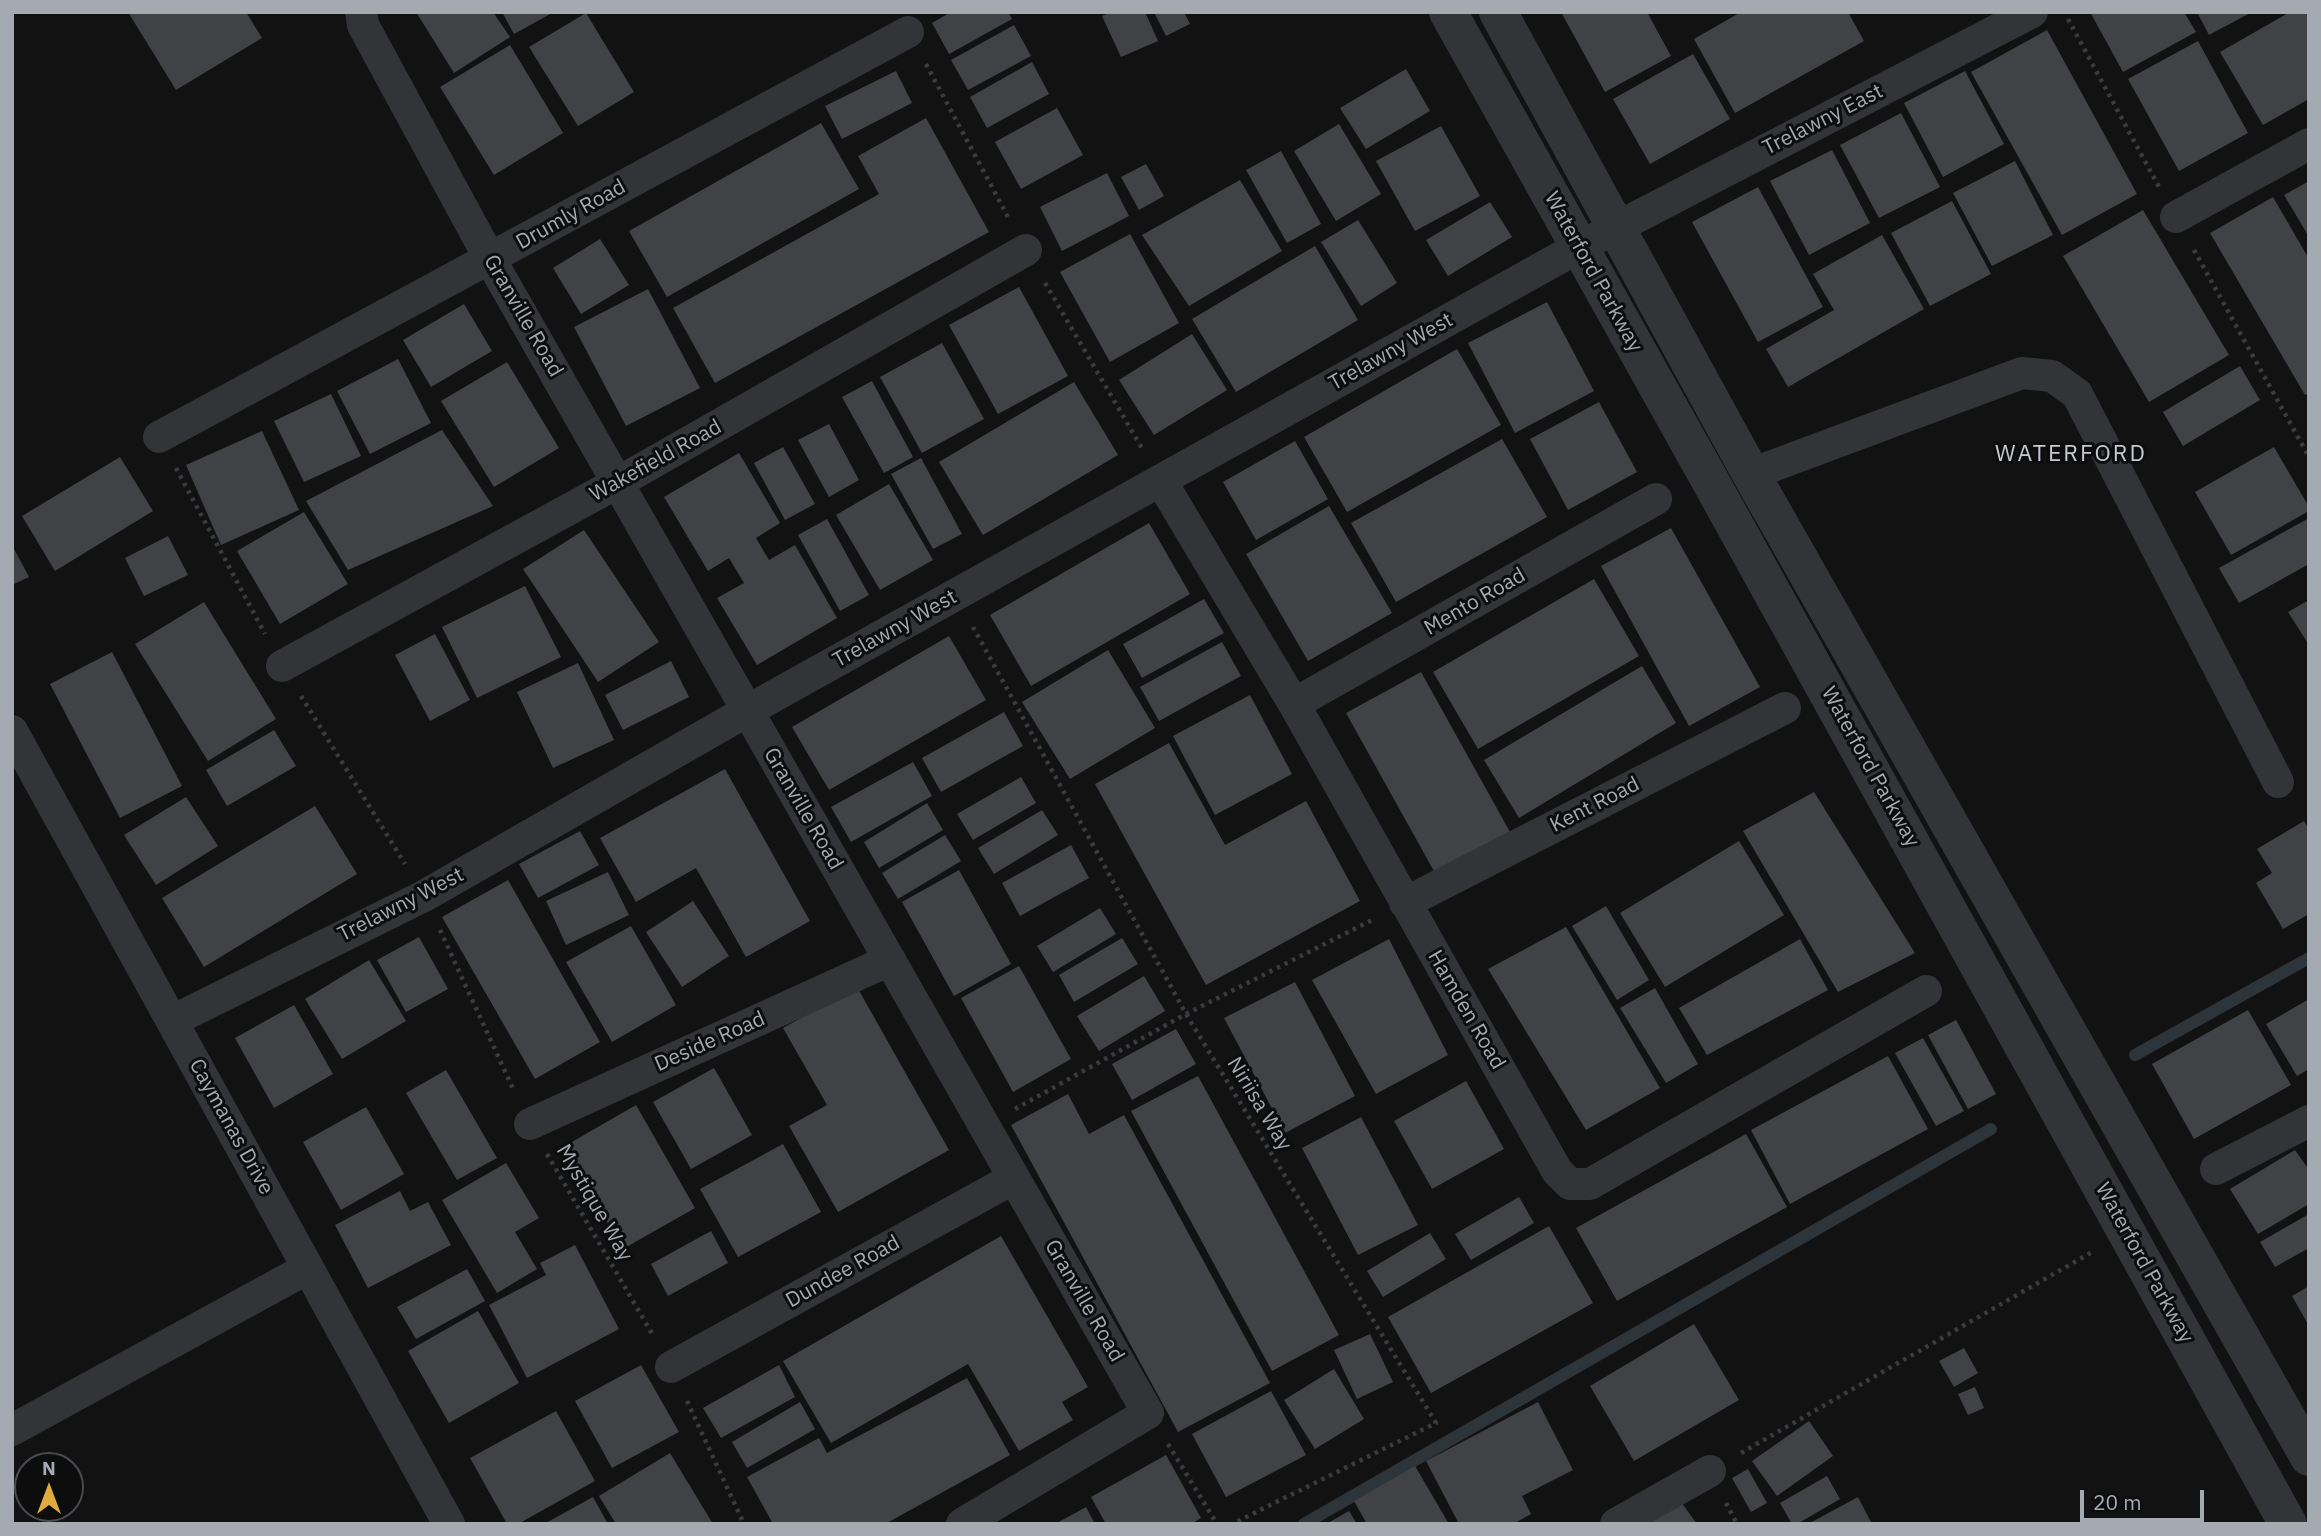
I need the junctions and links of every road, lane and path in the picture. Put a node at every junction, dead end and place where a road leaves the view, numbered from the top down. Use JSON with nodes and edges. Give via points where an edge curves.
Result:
{"nodes":[{"id":1,"x":361,"y":12,"type":"edge"},
{"id":2,"x":1448,"y":12,"type":"edge"},
{"id":3,"x":1498,"y":12,"type":"edge"},
{"id":4,"x":2032,"y":12,"type":"edge"},
{"id":5,"x":908,"y":32,"type":"dead end"},
{"id":6,"x":2309,"y":144,"type":"edge"},
{"id":7,"x":2176,"y":218,"type":"dead end"},
{"id":8,"x":1615,"y":228,"type":"junction"},
{"id":9,"x":1579,"y":247,"type":"junction"},
{"id":10,"x":1026,"y":250,"type":"dead end"},
{"id":11,"x":490,"y":259,"type":"junction"},
{"id":12,"x":159,"y":437,"type":"dead end"},
{"id":13,"x":1751,"y":474,"type":"junction"},
{"id":14,"x":1161,"y":481,"type":"junction"},
{"id":15,"x":617,"y":483,"type":"junction"},
{"id":16,"x":1656,"y":499,"type":"dead end"},
{"id":17,"x":955,"y":595,"type":"junction"},
{"id":18,"x":282,"y":666,"type":"dead end"},
{"id":19,"x":1294,"y":704,"type":"junction"},
{"id":20,"x":1785,"y":708,"type":"dead end"},
{"id":21,"x":747,"y":711,"type":"junction"},
{"id":22,"x":12,"y":731,"type":"edge"},
{"id":23,"x":2278,"y":782,"type":"dead end"},
{"id":24,"x":424,"y":895,"type":"junction"},
{"id":25,"x":1405,"y":903,"type":"junction"},
{"id":26,"x":890,"y":960,"type":"junction"},
{"id":27,"x":1926,"y":991,"type":"dead end"},
{"id":28,"x":1186,"y":1014,"type":"junction"},
{"id":29,"x":172,"y":1020,"type":"junction"},
{"id":30,"x":2309,"y":1121,"type":"edge"},
{"id":31,"x":530,"y":1124,"type":"junction"},
{"id":32,"x":984,"y":1126,"type":"junction"},
{"id":33,"x":2216,"y":1169,"type":"dead end"},
{"id":34,"x":1014,"y":1178,"type":"junction"},
{"id":35,"x":2127,"y":1232,"type":"junction"},
{"id":36,"x":308,"y":1268,"type":"junction"},
{"id":37,"x":671,"y":1367,"type":"junction"},
{"id":38,"x":1148,"y":1413,"type":"junction"},
{"id":39,"x":12,"y":1430,"type":"edge"},
{"id":40,"x":2309,"y":1457,"type":"edge"},
{"id":41,"x":1710,"y":1471,"type":"joint"},
{"id":42,"x":449,"y":1524,"type":"edge"},
{"id":43,"x":744,"y":1524,"type":"edge"},
{"id":44,"x":962,"y":1524,"type":"edge"},
{"id":45,"x":1217,"y":1524,"type":"edge"},
{"id":46,"x":1232,"y":1524,"type":"edge"},
{"id":47,"x":1616,"y":1524,"type":"edge"},
{"id":48,"x":2288,"y":1524,"type":"edge"}],
"edges":[{"from":1,"to":11,"type":"street","name":"Granville Road","via":[[363,25]]},
{"from":2,"to":9,"type":"street","name":"Waterford Parkway"},
{"from":3,"to":8,"type":"street","name":"Waterford Parkway"},
{"from":4,"to":8,"type":"street","name":"Trelawny East"},
{"from":5,"to":11,"type":"street","name":"Drumly Road"},
{"from":6,"to":7,"type":"street"},
{"from":8,"to":9,"type":"street","name":"Trelawny West"},
{"from":8,"to":13,"type":"street","name":"Waterford Parkway"},
{"from":9,"to":14,"type":"street","name":"Trelawny West"},
{"from":9,"to":35,"type":"street","name":"Waterford Parkway"},
{"from":10,"to":15,"type":"street","name":"Wakefield Road"},
{"from":11,"to":12,"type":"street","name":"Drumly Road"},
{"from":11,"to":15,"type":"street","name":"Granville Road"},
{"from":13,"to":23,"type":"street","via":[[2022,373],[2052,376],[2077,394]]},
{"from":13,"to":40,"type":"street","name":"Waterford Parkway"},
{"from":14,"to":17,"type":"street","name":"Trelawny West"},
{"from":14,"to":19,"type":"street","name":"Hamden Road"},
{"from":15,"to":18,"type":"street","name":"Wakefield Road"},
{"from":15,"to":21,"type":"street","name":"Granville Road"},
{"from":16,"to":19,"type":"street","name":"Mento Road"},
{"from":17,"to":21,"type":"street","name":"Trelawny West"},
{"from":17,"to":28,"type":"path","name":"Niriisa Way"},
{"from":19,"to":25,"type":"street","name":"Hamden Road"},
{"from":20,"to":25,"type":"street","name":"Kent Road"},
{"from":21,"to":24,"type":"street","name":"Trelawny West"},
{"from":21,"to":26,"type":"street","name":"Granville Road"},
{"from":22,"to":29,"type":"street","name":"Caymanas Drive"},
{"from":24,"to":29,"type":"street","name":"Trelawny West"},
{"from":24,"to":31,"type":"path","name":"Mystique Way"},
{"from":25,"to":27,"type":"street","name":"Hamden Road","via":[[1557,1171],[1570,1184],[1590,1184]]},
{"from":25,"to":28,"type":"path"},
{"from":26,"to":31,"type":"street","name":"Deside Road"},
{"from":26,"to":32,"type":"street","name":"Granville Road"},
{"from":28,"to":32,"type":"path"},
{"from":28,"to":46,"type":"path","name":"Niriisa Way","via":[[1436,1423]]},
{"from":29,"to":36,"type":"street","name":"Caymanas Drive"},
{"from":30,"to":33,"type":"street"},
{"from":31,"to":37,"type":"path","name":"Mystique Way"},
{"from":32,"to":34,"type":"street","name":"Granville Road"},
{"from":34,"to":37,"type":"street","name":"Dundee Road"},
{"from":34,"to":38,"type":"street","name":"Granville Road"},
{"from":35,"to":41,"type":"path"},
{"from":35,"to":48,"type":"street","name":"Waterford Parkway"},
{"from":36,"to":39,"type":"street"},
{"from":36,"to":42,"type":"street","name":"Caymanas Drive"},
{"from":37,"to":43,"type":"path","name":"Mystique Way"},
{"from":38,"to":44,"type":"street"},
{"from":38,"to":45,"type":"path"},
{"from":41,"to":47,"type":"street"}]}
